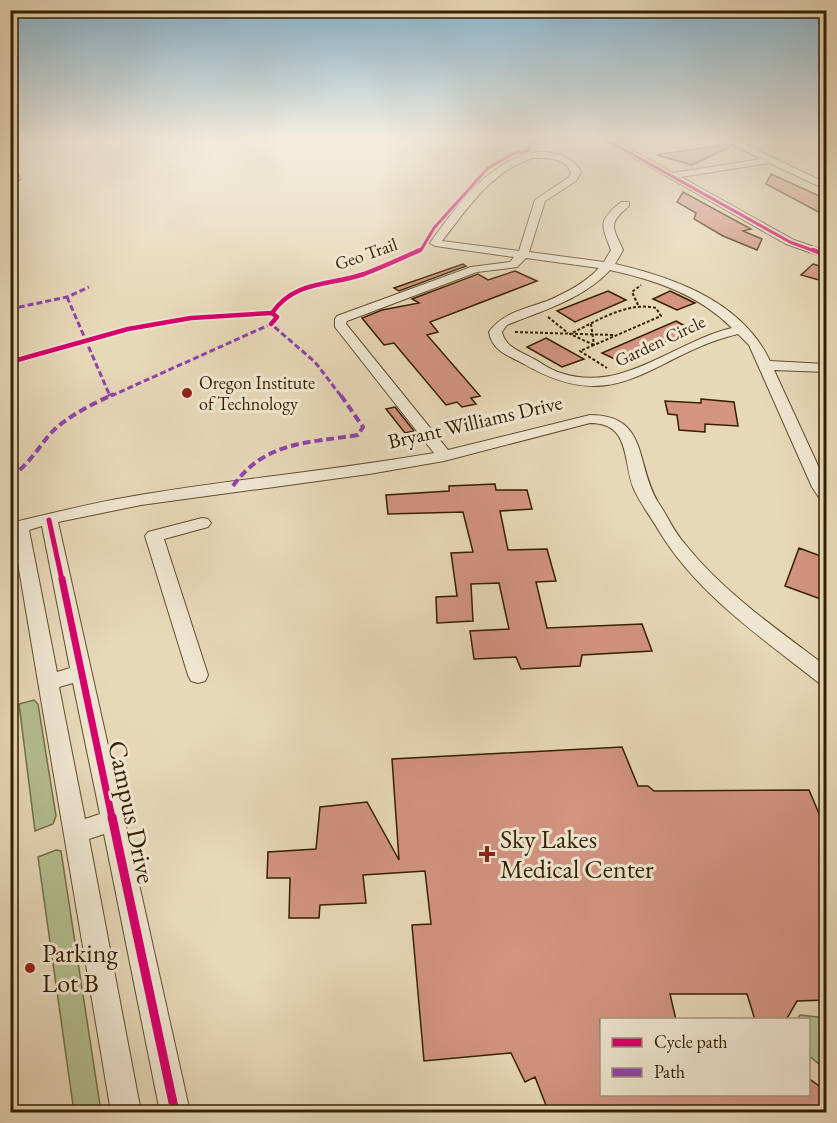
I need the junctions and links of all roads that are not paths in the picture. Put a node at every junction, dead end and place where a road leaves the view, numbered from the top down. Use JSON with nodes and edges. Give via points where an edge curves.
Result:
{"nodes":[{"id":1,"x":479,"y":191,"type":"edge"},
{"id":2,"x":554,"y":191,"type":"edge"},
{"id":3,"x":700,"y":191,"type":"edge"},
{"id":4,"x":625,"y":204,"type":"dead end"},
{"id":5,"x":523,"y":255,"type":"junction"},
{"id":6,"x":826,"y":255,"type":"edge"},
{"id":7,"x":611,"y":264,"type":"junction"},
{"id":8,"x":743,"y":329,"type":"junction"},
{"id":9,"x":764,"y":365,"type":"junction"},
{"id":10,"x":826,"y":368,"type":"edge"},
{"id":11,"x":444,"y":456,"type":"junction"},
{"id":12,"x":826,"y":495,"type":"edge"},
{"id":13,"x":50,"y":520,"type":"junction"},
{"id":14,"x":202,"y":523,"type":"dead end"},
{"id":15,"x":15,"y":528,"type":"edge"},
{"id":16,"x":82,"y":673,"type":"junction"},
{"id":17,"x":198,"y":675,"type":"dead end"},
{"id":18,"x":826,"y":677,"type":"edge"},
{"id":19,"x":49,"y":682,"type":"junction"},
{"id":20,"x":114,"y":820,"type":"junction"},
{"id":21,"x":76,"y":833,"type":"junction"},
{"id":22,"x":126,"y":1113,"type":"edge"},
{"id":23,"x":175,"y":1113,"type":"edge"}],
"edges":[{"from":1,"to":5,"type":"street","via":[[435,243]]},
{"from":2,"to":5,"type":"street","via":[[540,200]]},
{"from":3,"to":6,"type":"street","via":[[790,242]]},
{"from":4,"to":7,"type":"street","via":[[610,216],[607,226],[617,250]]},
{"from":5,"to":7,"type":"street"},
{"from":5,"to":11,"type":"street","via":[[513,265],[475,269],[341,319],[340,324]]},
{"from":7,"to":8,"type":"street","via":[[669,282],[716,305]]},
{"from":7,"to":8,"type":"street","name":"Garden Circle","via":[[591,285],[503,322],[495,337],[505,349],[558,377],[603,384],[627,378],[720,333]]},
{"from":8,"to":9,"type":"street","via":[[755,343]]},
{"from":9,"to":10,"type":"street"},
{"from":9,"to":12,"type":"street"},
{"from":11,"to":13,"type":"street","name":"Bryant Williams Drive","via":[[141,500]]},
{"from":11,"to":18,"type":"street","name":"Bryant Williams Drive","via":[[590,419],[606,419],[618,425],[628,436],[642,489],[678,548],[736,607]]},
{"from":13,"to":15,"type":"street","name":"Bryant Williams Drive"},
{"from":13,"to":16,"type":"street","name":"Campus Drive"},
{"from":14,"to":17,"type":"street","via":[[154,536]]},
{"from":15,"to":19,"type":"street"},
{"from":16,"to":19,"type":"street"},
{"from":16,"to":20,"type":"street","name":"Campus Drive"},
{"from":19,"to":21,"type":"street"},
{"from":20,"to":21,"type":"street"},
{"from":20,"to":23,"type":"street","name":"Campus Drive"},
{"from":21,"to":22,"type":"street"}]}
